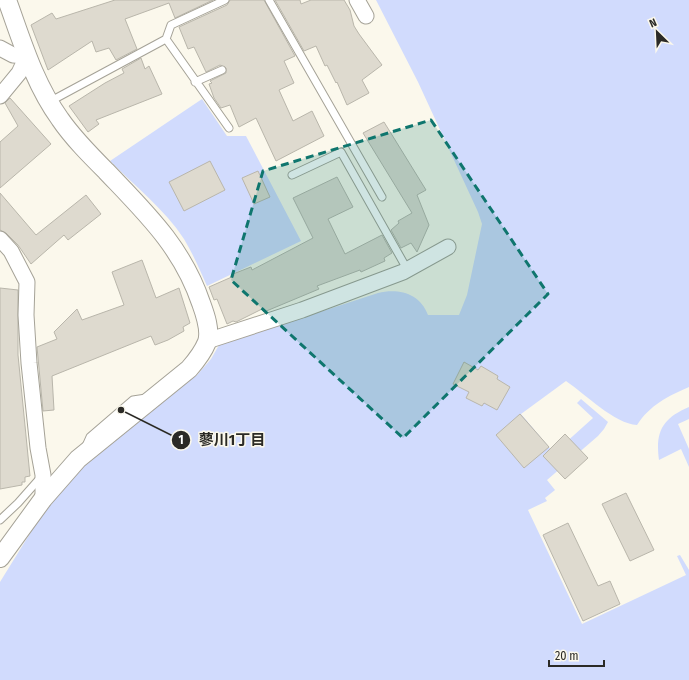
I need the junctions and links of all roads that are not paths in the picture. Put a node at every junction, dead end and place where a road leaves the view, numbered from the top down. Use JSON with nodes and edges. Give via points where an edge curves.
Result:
{"nodes":[{"id":1,"x":8,"y":0,"type":"edge"},
{"id":2,"x":225,"y":0,"type":"edge"},
{"id":3,"x":269,"y":0,"type":"edge"},
{"id":4,"x":357,"y":0,"type":"edge"},
{"id":5,"x":366,"y":16,"type":"dead end"},
{"id":6,"x":166,"y":39,"type":"junction"},
{"id":7,"x":0,"y":48,"type":"edge"},
{"id":8,"x":27,"y":56,"type":"junction"},
{"id":9,"x":222,"y":70,"type":"dead end"},
{"id":10,"x":195,"y":82,"type":"junction"},
{"id":11,"x":0,"y":96,"type":"edge"},
{"id":12,"x":49,"y":102,"type":"junction"},
{"id":13,"x":228,"y":128,"type":"dead end"},
{"id":14,"x":292,"y":175,"type":"dead end"},
{"id":15,"x":382,"y":197,"type":"dead end"},
{"id":16,"x":0,"y":239,"type":"edge"},
{"id":17,"x":448,"y":247,"type":"dead end"},
{"id":18,"x":407,"y":269,"type":"junction"},
{"id":19,"x":207,"y":341,"type":"junction"},
{"id":20,"x":43,"y":475,"type":"junction"},
{"id":21,"x":42,"y":499,"type":"junction"},
{"id":22,"x":0,"y":520,"type":"edge"},
{"id":23,"x":0,"y":558,"type":"edge"}],
"edges":[{"from":1,"to":8,"type":"street"},
{"from":2,"to":6,"type":"lane","via":[[171,25]]},
{"from":3,"to":15,"type":"lane"},
{"from":4,"to":5,"type":"street"},
{"from":6,"to":10,"type":"lane"},
{"from":6,"to":12,"type":"lane"},
{"from":7,"to":8,"type":"street","via":[[13,56]]},
{"from":8,"to":11,"type":"street","via":[[19,73]]},
{"from":8,"to":12,"type":"street"},
{"from":9,"to":10,"type":"lane"},
{"from":10,"to":13,"type":"lane"},
{"from":12,"to":19,"type":"street","via":[[74,137],[156,224],[180,255],[204,311]]},
{"from":14,"to":18,"type":"lane","via":[[341,152]]},
{"from":16,"to":20,"type":"street","via":[[11,251],[27,282],[29,363]]},
{"from":17,"to":18,"type":"street"},
{"from":18,"to":19,"type":"street","via":[[302,310]]},
{"from":19,"to":21,"type":"street","via":[[189,369],[81,457]]},
{"from":20,"to":21,"type":"street"},
{"from":20,"to":22,"type":"lane"},
{"from":21,"to":23,"type":"street"}]}
